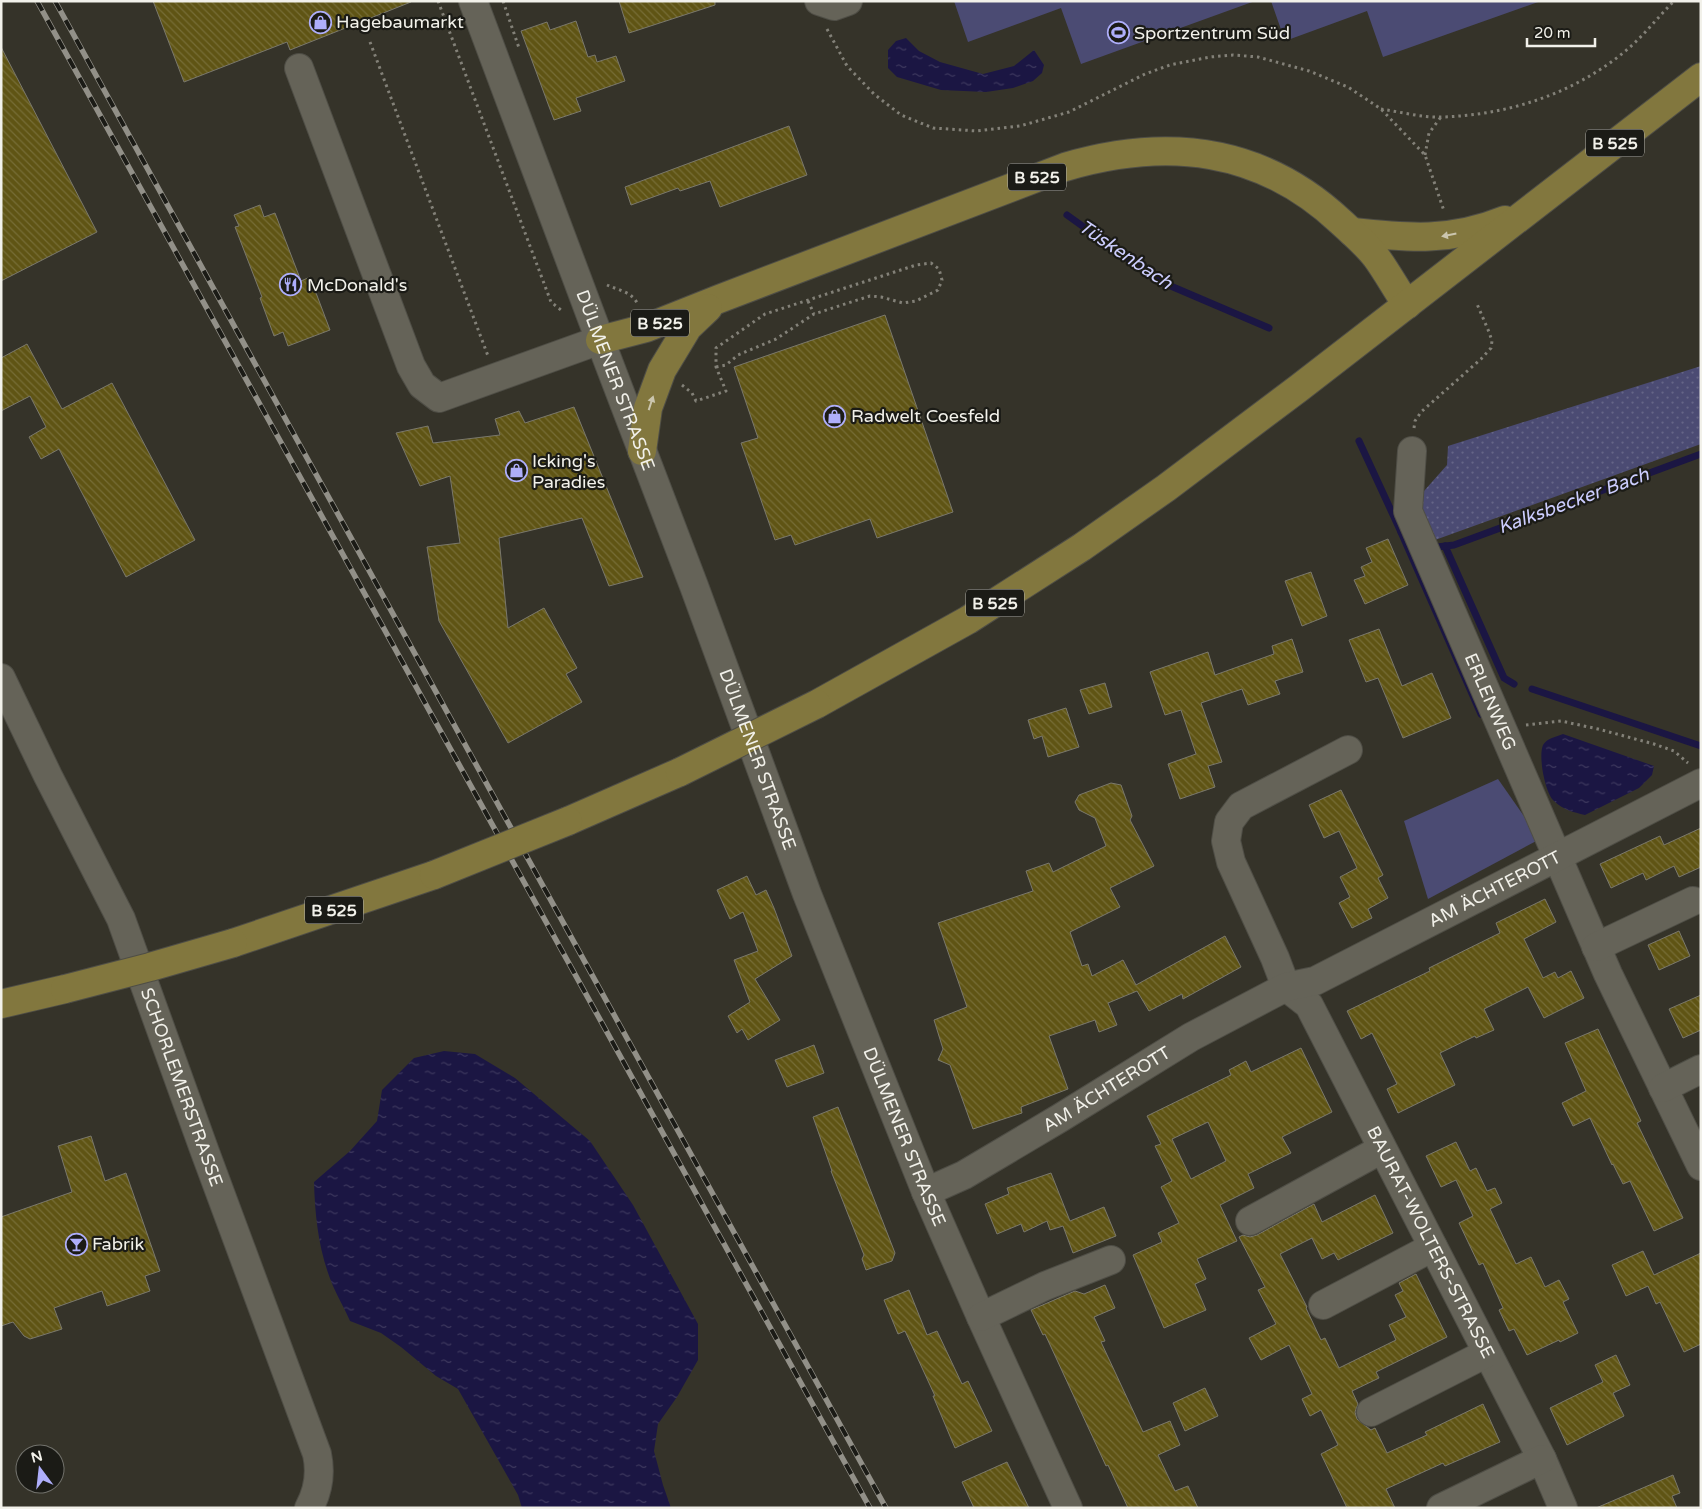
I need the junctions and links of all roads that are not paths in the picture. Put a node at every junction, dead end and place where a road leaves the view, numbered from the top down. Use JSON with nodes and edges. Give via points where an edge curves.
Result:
{"nodes":[{"id":1,"x":473,"y":1,"type":"edge"},
{"id":2,"x":819,"y":1,"type":"edge"},
{"id":3,"x":848,"y":1,"type":"edge"},
{"id":4,"x":299,"y":68,"type":"dead end"},
{"id":5,"x":1701,"y":77,"type":"edge"},
{"id":6,"x":1529,"y":210,"type":"junction"},
{"id":7,"x":1352,"y":232,"type":"junction"},
{"id":8,"x":719,"y":299,"type":"junction"},
{"id":9,"x":1407,"y":305,"type":"junction"},
{"id":10,"x":600,"y":340,"type":"junction"},
{"id":11,"x":642,"y":451,"type":"junction"},
{"id":12,"x":1412,"y":451,"type":"road end"},
{"id":13,"x":1,"y":678,"type":"edge"},
{"id":14,"x":1348,"y":750,"type":"dead end"},
{"id":15,"x":1695,"y":774,"type":"edge"},
{"id":16,"x":1558,"y":856,"type":"junction"},
{"id":17,"x":1693,"y":901,"type":"dead end"},
{"id":18,"x":1596,"y":947,"type":"junction"},
{"id":19,"x":1286,"y":986,"type":"junction"},
{"id":20,"x":1,"y":1004,"type":"edge"},
{"id":21,"x":1701,"y":1069,"type":"edge"},
{"id":22,"x":1663,"y":1088,"type":"junction"},
{"id":23,"x":1382,"y":1148,"type":"junction"},
{"id":24,"x":1701,"y":1166,"type":"edge"},
{"id":25,"x":926,"y":1192,"type":"junction"},
{"id":26,"x":1250,"y":1221,"type":"dead end"},
{"id":27,"x":1433,"y":1247,"type":"junction"},
{"id":28,"x":1111,"y":1260,"type":"dead end"},
{"id":29,"x":1323,"y":1305,"type":"dead end"},
{"id":30,"x":981,"y":1317,"type":"junction"},
{"id":31,"x":1487,"y":1353,"type":"junction"},
{"id":32,"x":1371,"y":1412,"type":"dead end"},
{"id":33,"x":1542,"y":1459,"type":"junction"},
{"id":34,"x":309,"y":1508,"type":"edge"},
{"id":35,"x":1068,"y":1508,"type":"edge"},
{"id":36,"x":1441,"y":1508,"type":"edge"},
{"id":37,"x":1563,"y":1508,"type":"edge"}],
"edges":[{"from":1,"to":10,"type":"street","name":"DÜLMENER STRASSE"},
{"from":2,"to":3,"type":"street","via":[[834,6]]},
{"from":4,"to":10,"type":"street","via":[[411,366],[422,385],[439,398]]},
{"from":5,"to":6,"type":"main road","number":"B 525"},
{"from":6,"to":7,"type":"main road","one_way":true,"via":[[1482,229],[1440,237]]},
{"from":6,"to":9,"type":"main road","number":"B 525"},
{"from":7,"to":8,"type":"main road","number":"B 525","via":[[1303,192],[1258,167],[1186,151],[1138,151],[1065,167]]},
{"from":7,"to":9,"type":"main road","number":"B 525","via":[[1375,256]]},
{"from":8,"to":10,"type":"main road","number":"B 525","via":[[646,328]]},
{"from":11,"to":8,"type":"main road","one_way":true,"via":[[648,408],[662,370],[688,327]]},
{"from":9,"to":20,"type":"main road","number":"B 525","bridge":true,"via":[[1082,547],[968,620],[817,704],[680,772],[434,875],[233,943]]},
{"from":10,"to":11,"type":"street","name":"DÜLMENER STRASSE"},
{"from":11,"to":25,"type":"street","name":"DÜLMENER STRASSE","via":[[807,894]]},
{"from":12,"to":16,"type":"street","name":"ERLENWEG","via":[[1408,511]]},
{"from":13,"to":34,"type":"street","name":"SCHORLEMERSTRASSE","via":[[121,919],[317,1454],[318,1486]]},
{"from":14,"to":19,"type":"street","via":[[1242,806],[1229,822],[1226,841],[1231,862]]},
{"from":15,"to":16,"type":"street","name":"AM ÄCHTEROTT"},
{"from":16,"to":18,"type":"street","name":"ERLENWEG"},
{"from":16,"to":19,"type":"street","name":"AM ÄCHTEROTT","via":[[1315,981]]},
{"from":17,"to":18,"type":"street"},
{"from":18,"to":22,"type":"street","name":"ERLENWEG"},
{"from":19,"to":23,"type":"street","name":"BAURAT-WOLTERS-STRASSE","via":[[1309,1005]]},
{"from":19,"to":25,"type":"street","name":"AM ÄCHTEROTT","via":[[1191,1037],[964,1175]]},
{"from":21,"to":22,"type":"street"},
{"from":22,"to":24,"type":"street","name":"ERLENWEG"},
{"from":23,"to":26,"type":"street"},
{"from":23,"to":27,"type":"street","name":"BAURAT-WOLTERS-STRASSE"},
{"from":25,"to":30,"type":"street","name":"DÜLMENER STRASSE"},
{"from":27,"to":29,"type":"street"},
{"from":27,"to":31,"type":"street","name":"BAURAT-WOLTERS-STRASSE"},
{"from":28,"to":30,"type":"street","via":[[1045,1286]]},
{"from":30,"to":35,"type":"street","name":"DÜLMENER STRASSE"},
{"from":31,"to":32,"type":"street"},
{"from":31,"to":33,"type":"street","name":"BAURAT-WOLTERS-STRASSE"},
{"from":33,"to":36,"type":"street"},
{"from":33,"to":37,"type":"street","name":"BAURAT-WOLTERS-STRASSE"}]}
